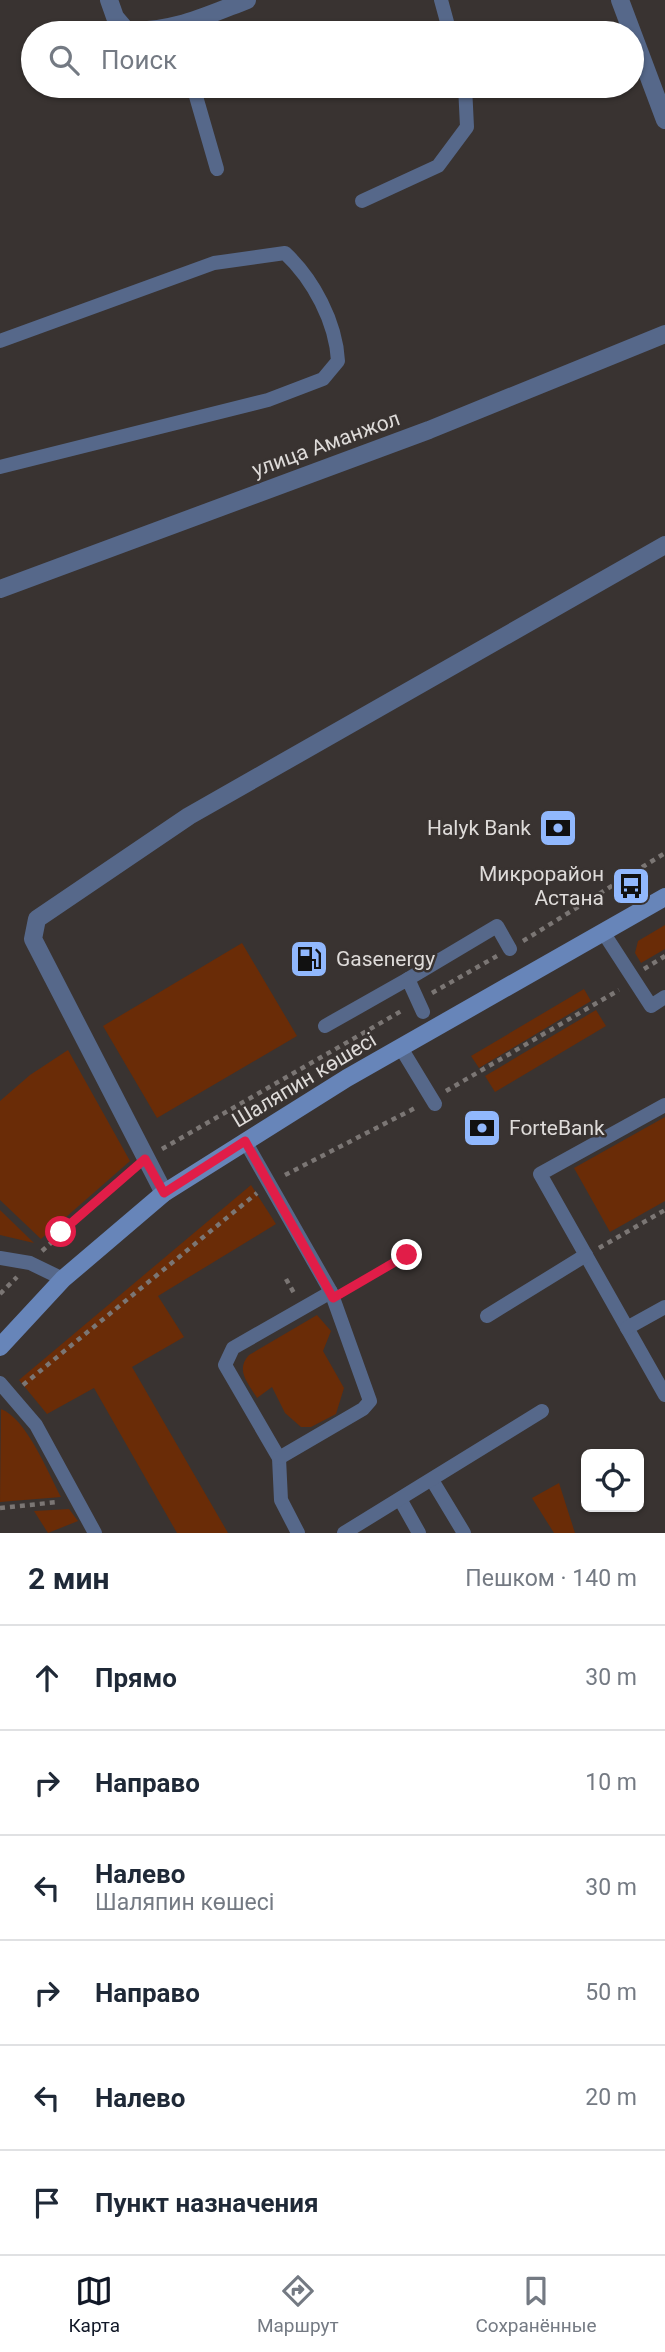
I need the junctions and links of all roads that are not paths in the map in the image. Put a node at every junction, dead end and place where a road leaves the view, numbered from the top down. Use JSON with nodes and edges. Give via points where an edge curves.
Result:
{"nodes":[{"id":1,"x":109,"y":0,"type":"edge"},
{"id":2,"x":247,"y":0,"type":"edge"},
{"id":3,"x":441,"y":0,"type":"edge"},
{"id":4,"x":620,"y":0,"type":"edge"},
{"id":5,"x":118,"y":21,"type":"edge"},
{"id":6,"x":196,"y":21,"type":"edge"},
{"id":7,"x":447,"y":21,"type":"edge"},
{"id":8,"x":628,"y":21,"type":"edge"},
{"id":9,"x":644,"y":64,"type":"edge"},
{"id":10,"x":197,"y":98,"type":"edge"},
{"id":11,"x":466,"y":98,"type":"edge"},
{"id":12,"x":665,"y":120,"type":"edge"},
{"id":13,"x":217,"y":169,"type":"dead end"},
{"id":14,"x":362,"y":201,"type":"dead end"},
{"id":15,"x":665,"y":334,"type":"edge"},
{"id":16,"x":0,"y":341,"type":"edge"},
{"id":17,"x":0,"y":467,"type":"edge"},
{"id":18,"x":665,"y":545,"type":"edge"},
{"id":19,"x":0,"y":589,"type":"edge"},
{"id":20,"x":665,"y":897,"type":"edge"},
{"id":21,"x":603,"y":932,"type":"junction"},
{"id":22,"x":510,"y":949,"type":"dead end"},
{"id":23,"x":408,"y":979,"type":"junction"},
{"id":24,"x":665,"y":997,"type":"edge"},
{"id":25,"x":423,"y":1012,"type":"dead end"},
{"id":26,"x":324,"y":1026,"type":"dead end"},
{"id":27,"x":401,"y":1048,"type":"junction"},
{"id":28,"x":434,"y":1101,"type":"road end"},
{"id":29,"x":665,"y":1105,"type":"edge"},
{"id":30,"x":245,"y":1141,"type":"junction"},
{"id":31,"x":164,"y":1193,"type":"junction"},
{"id":32,"x":586,"y":1255,"type":"junction"},
{"id":33,"x":0,"y":1258,"type":"edge"},
{"id":34,"x":63,"y":1279,"type":"junction"},
{"id":35,"x":332,"y":1295,"type":"junction"},
{"id":36,"x":665,"y":1307,"type":"edge"},
{"id":37,"x":487,"y":1316,"type":"dead end"},
{"id":38,"x":627,"y":1328,"type":"junction"},
{"id":39,"x":0,"y":1347,"type":"edge"},
{"id":40,"x":0,"y":1383,"type":"edge"},
{"id":41,"x":665,"y":1395,"type":"edge"},
{"id":42,"x":542,"y":1411,"type":"dead end"},
{"id":43,"x":279,"y":1458,"type":"junction"},
{"id":44,"x":432,"y":1480,"type":"junction"},
{"id":45,"x":400,"y":1499,"type":"junction"},
{"id":46,"x":95,"y":1533,"type":"edge"},
{"id":47,"x":298,"y":1533,"type":"edge"},
{"id":48,"x":344,"y":1533,"type":"edge"},
{"id":49,"x":419,"y":1533,"type":"edge"},
{"id":50,"x":464,"y":1533,"type":"edge"}],
"edges":[{"from":1,"to":5,"type":"street"},
{"from":2,"to":6,"type":"street"},
{"from":3,"to":7,"type":"lane"},
{"from":4,"to":8,"type":"street"},
{"from":9,"to":12,"type":"street"},
{"from":10,"to":13,"type":"lane"},
{"from":11,"to":14,"type":"lane","via":[[467,127],[438,166]]},
{"from":15,"to":19,"type":"street","name":"улица Аманжол","via":[[429,430]]},
{"from":16,"to":17,"type":"lane","via":[[214,263],[285,253],[304,270],[337,338],[338,361],[323,379],[268,400]]},
{"from":18,"to":31,"type":"street","via":[[189,816],[37,919],[33,939]]},
{"from":20,"to":21,"type":"main road","name":"Шаляпин көшесі"},
{"from":21,"to":24,"type":"lane","via":[[651,1006]]},
{"from":21,"to":27,"type":"main road","name":"Шаляпин көшесі"},
{"from":22,"to":23,"type":"lane","via":[[497,926]]},
{"from":23,"to":25,"type":"lane"},
{"from":23,"to":26,"type":"lane"},
{"from":27,"to":28,"type":"lane"},
{"from":27,"to":30,"type":"main road","name":"Шаляпин көшесі"},
{"from":29,"to":32,"type":"lane","via":[[540,1174]]},
{"from":30,"to":31,"type":"main road","name":"Шаляпин көшесі"},
{"from":30,"to":35,"type":"lane"},
{"from":31,"to":34,"type":"main road","name":"Шаляпин көшесі"},
{"from":32,"to":37,"type":"lane"},
{"from":32,"to":38,"type":"lane"},
{"from":33,"to":34,"type":"lane","via":[[30,1264]]},
{"from":34,"to":39,"type":"main road","name":"Шаляпин көшесі"},
{"from":35,"to":43,"type":"lane","via":[[370,1401]]},
{"from":35,"to":43,"type":"lane","via":[[233,1348],[225,1365]]},
{"from":36,"to":38,"type":"lane"},
{"from":38,"to":41,"type":"lane"},
{"from":40,"to":46,"type":"lane","via":[[36,1425]]},
{"from":42,"to":44,"type":"lane"},
{"from":43,"to":47,"type":"lane","via":[[281,1500]]},
{"from":44,"to":45,"type":"lane"},
{"from":44,"to":50,"type":"lane"},
{"from":45,"to":48,"type":"lane"},
{"from":45,"to":49,"type":"lane"}]}
